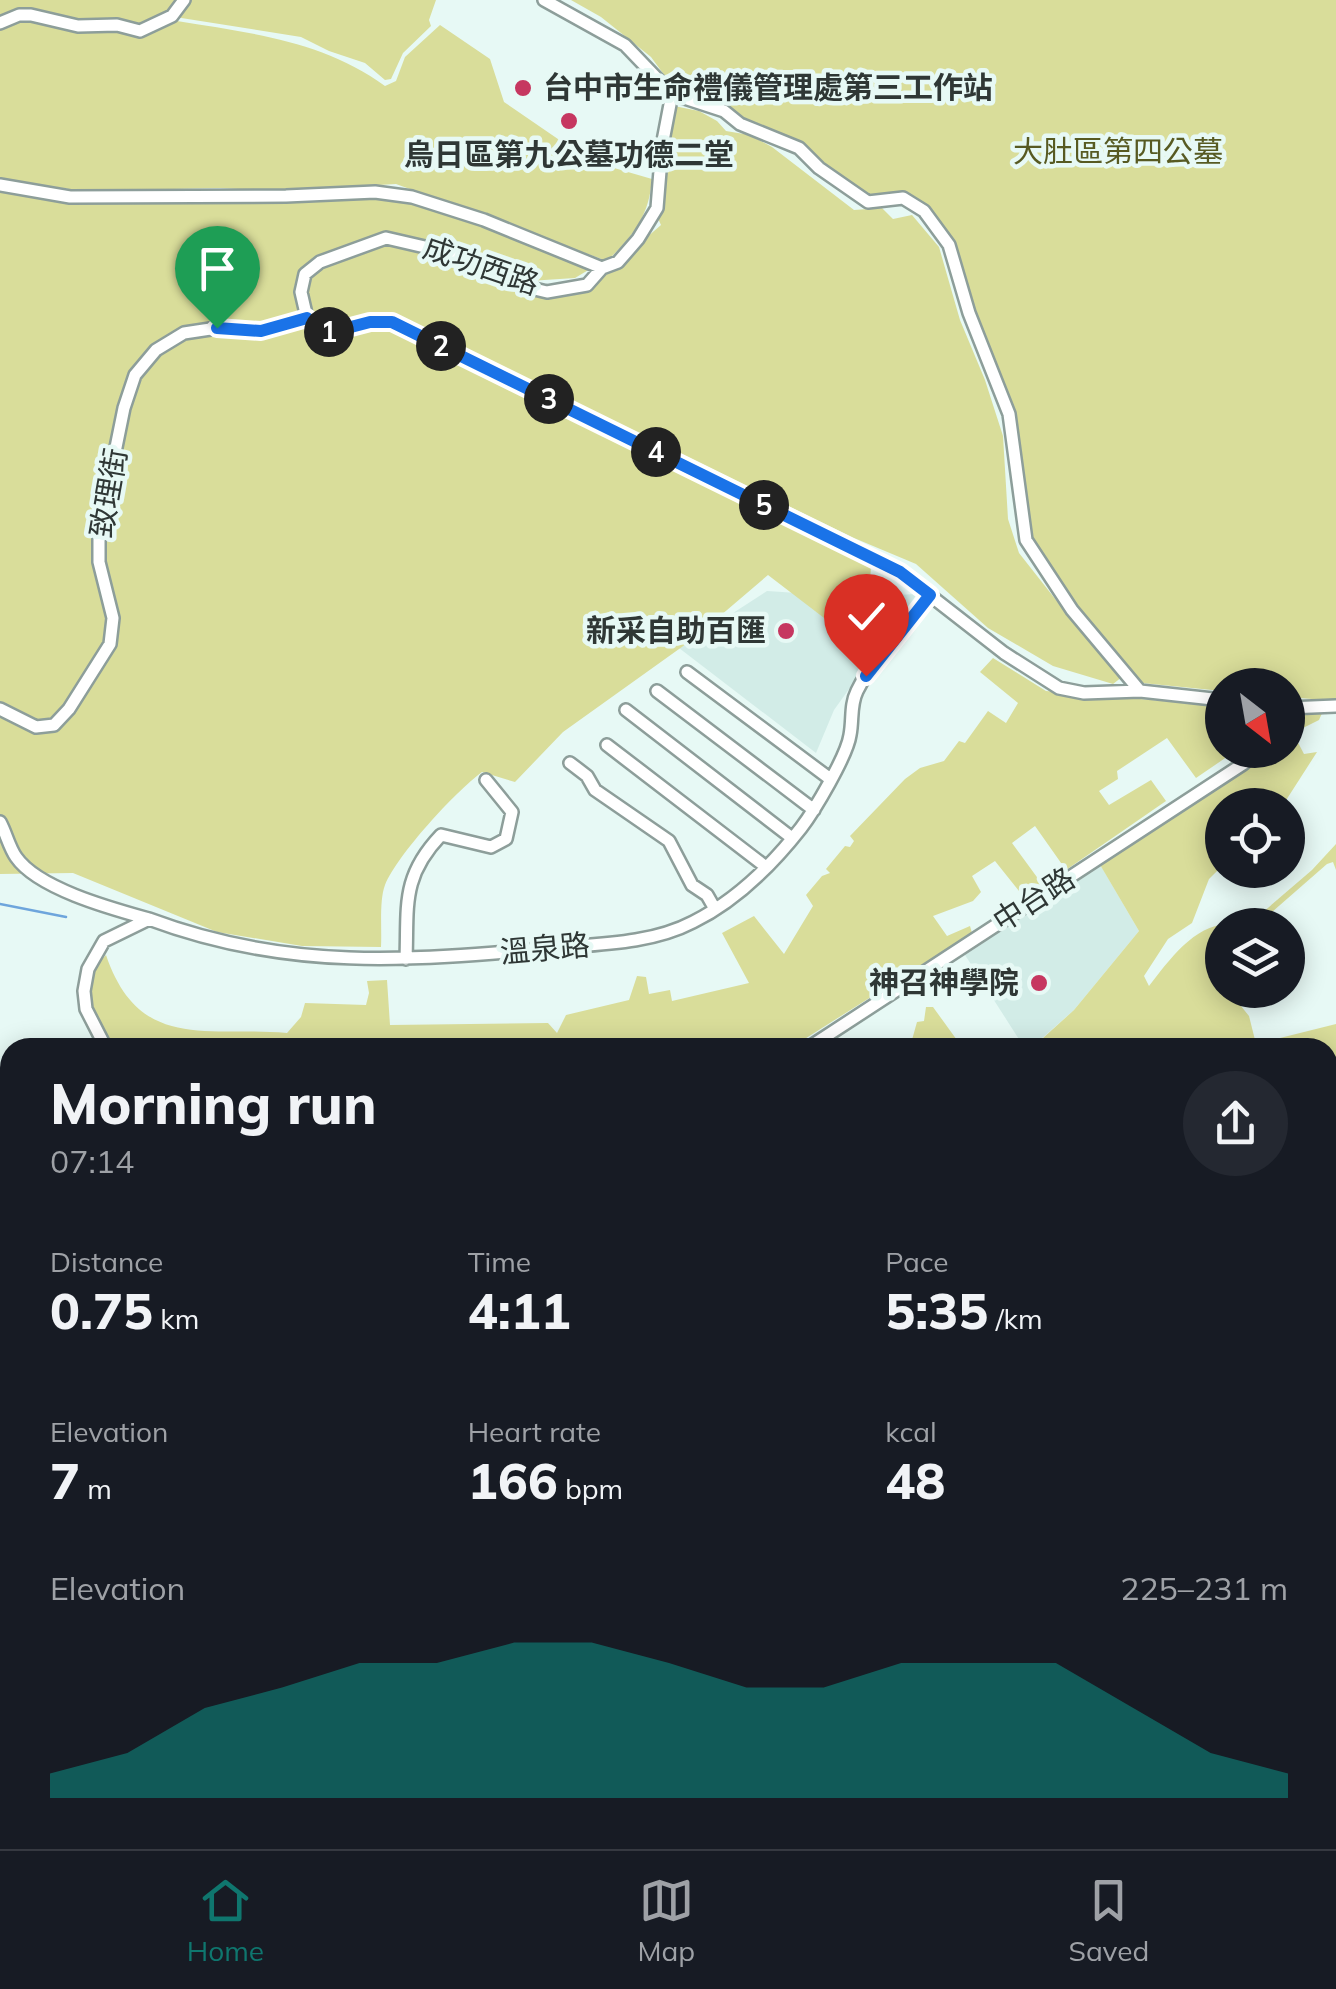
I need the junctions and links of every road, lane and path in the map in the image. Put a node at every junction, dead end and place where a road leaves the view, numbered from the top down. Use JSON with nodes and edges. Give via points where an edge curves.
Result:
{"nodes":[{"id":1,"x":184,"y":0,"type":"edge"},
{"id":2,"x":544,"y":0,"type":"edge"},
{"id":3,"x":0,"y":23,"type":"edge"},
{"id":4,"x":672,"y":94,"type":"junction"},
{"id":5,"x":0,"y":186,"type":"edge"},
{"id":6,"x":602,"y":268,"type":"junction"},
{"id":7,"x":307,"y":318,"type":"junction"},
{"id":8,"x":930,"y":595,"type":"junction"},
{"id":9,"x":687,"y":672,"type":"dead end"},
{"id":10,"x":657,"y":690,"type":"dead end"},
{"id":11,"x":1140,"y":691,"type":"junction"},
{"id":12,"x":1205,"y":698,"type":"edge"},
{"id":13,"x":1336,"y":706,"type":"edge"},
{"id":14,"x":0,"y":708,"type":"edge"},
{"id":15,"x":626,"y":710,"type":"dead end"},
{"id":16,"x":1305,"y":710,"type":"edge"},
{"id":17,"x":607,"y":744,"type":"dead end"},
{"id":18,"x":570,"y":763,"type":"dead end"},
{"id":19,"x":1237,"y":768,"type":"edge"},
{"id":20,"x":829,"y":778,"type":"junction"},
{"id":21,"x":486,"y":780,"type":"dead end"},
{"id":22,"x":814,"y":810,"type":"junction"},
{"id":23,"x":0,"y":822,"type":"edge"},
{"id":24,"x":792,"y":838,"type":"junction"},
{"id":25,"x":766,"y":868,"type":"junction"},
{"id":26,"x":715,"y":909,"type":"junction"},
{"id":27,"x":150,"y":919,"type":"junction"},
{"id":28,"x":406,"y":959,"type":"junction"},
{"id":29,"x":101,"y":1038,"type":"edge"},
{"id":30,"x":823,"y":1038,"type":"edge"}],
"edges":[{"from":1,"to":3,"type":"street","via":[[172,16],[140,32],[30,15]]},
{"from":2,"to":4,"type":"street","via":[[625,45]]},
{"from":4,"to":6,"type":"street","name":"成功西路","via":[[657,208],[618,262]]},
{"from":4,"to":11,"type":"street","via":[[799,148],[868,202],[903,198],[943,235],[1009,414],[1026,540],[1072,610]]},
{"from":5,"to":6,"type":"street","via":[[70,196],[376,192],[484,220]]},
{"from":6,"to":7,"type":"street","name":"成功西路","via":[[587,285],[547,292],[451,253],[386,238],[305,274]]},
{"from":7,"to":8,"type":"street","via":[[324,334],[392,322],[900,572]]},
{"from":7,"to":14,"type":"street","name":"致理街","via":[[261,331],[202,328],[169,340],[144,361],[129,390],[100,531],[99,562],[113,618],[110,644],[54,725],[36,727]]},
{"from":8,"to":11,"type":"street","via":[[1059,688],[1084,694]]},
{"from":8,"to":20,"type":"street","name":"溫泉路","via":[[855,694],[850,736]]},
{"from":9,"to":20,"type":"street"},
{"from":10,"to":22,"type":"street"},
{"from":11,"to":12,"type":"street"},
{"from":13,"to":16,"type":"street"},
{"from":15,"to":24,"type":"street"},
{"from":17,"to":25,"type":"street"},
{"from":18,"to":26,"type":"street","via":[[595,790],[669,840],[692,885],[708,894]]},
{"from":19,"to":30,"type":"street","name":"中台路"},
{"from":20,"to":22,"type":"street","name":"溫泉路"},
{"from":21,"to":28,"type":"street","via":[[512,812],[506,839],[491,848],[441,835],[432,844],[409,881]]},
{"from":22,"to":24,"type":"street","name":"溫泉路"},
{"from":23,"to":27,"type":"street","via":[[18,859],[39,878]]},
{"from":24,"to":25,"type":"street","name":"溫泉路"},
{"from":25,"to":26,"type":"street","name":"溫泉路"},
{"from":26,"to":28,"type":"street","name":"溫泉路","via":[[670,931],[624,941]]},
{"from":27,"to":28,"type":"street","name":"溫泉路","via":[[262,951]]},
{"from":27,"to":29,"type":"street","via":[[104,941],[88,969],[86,1008]]}]}
